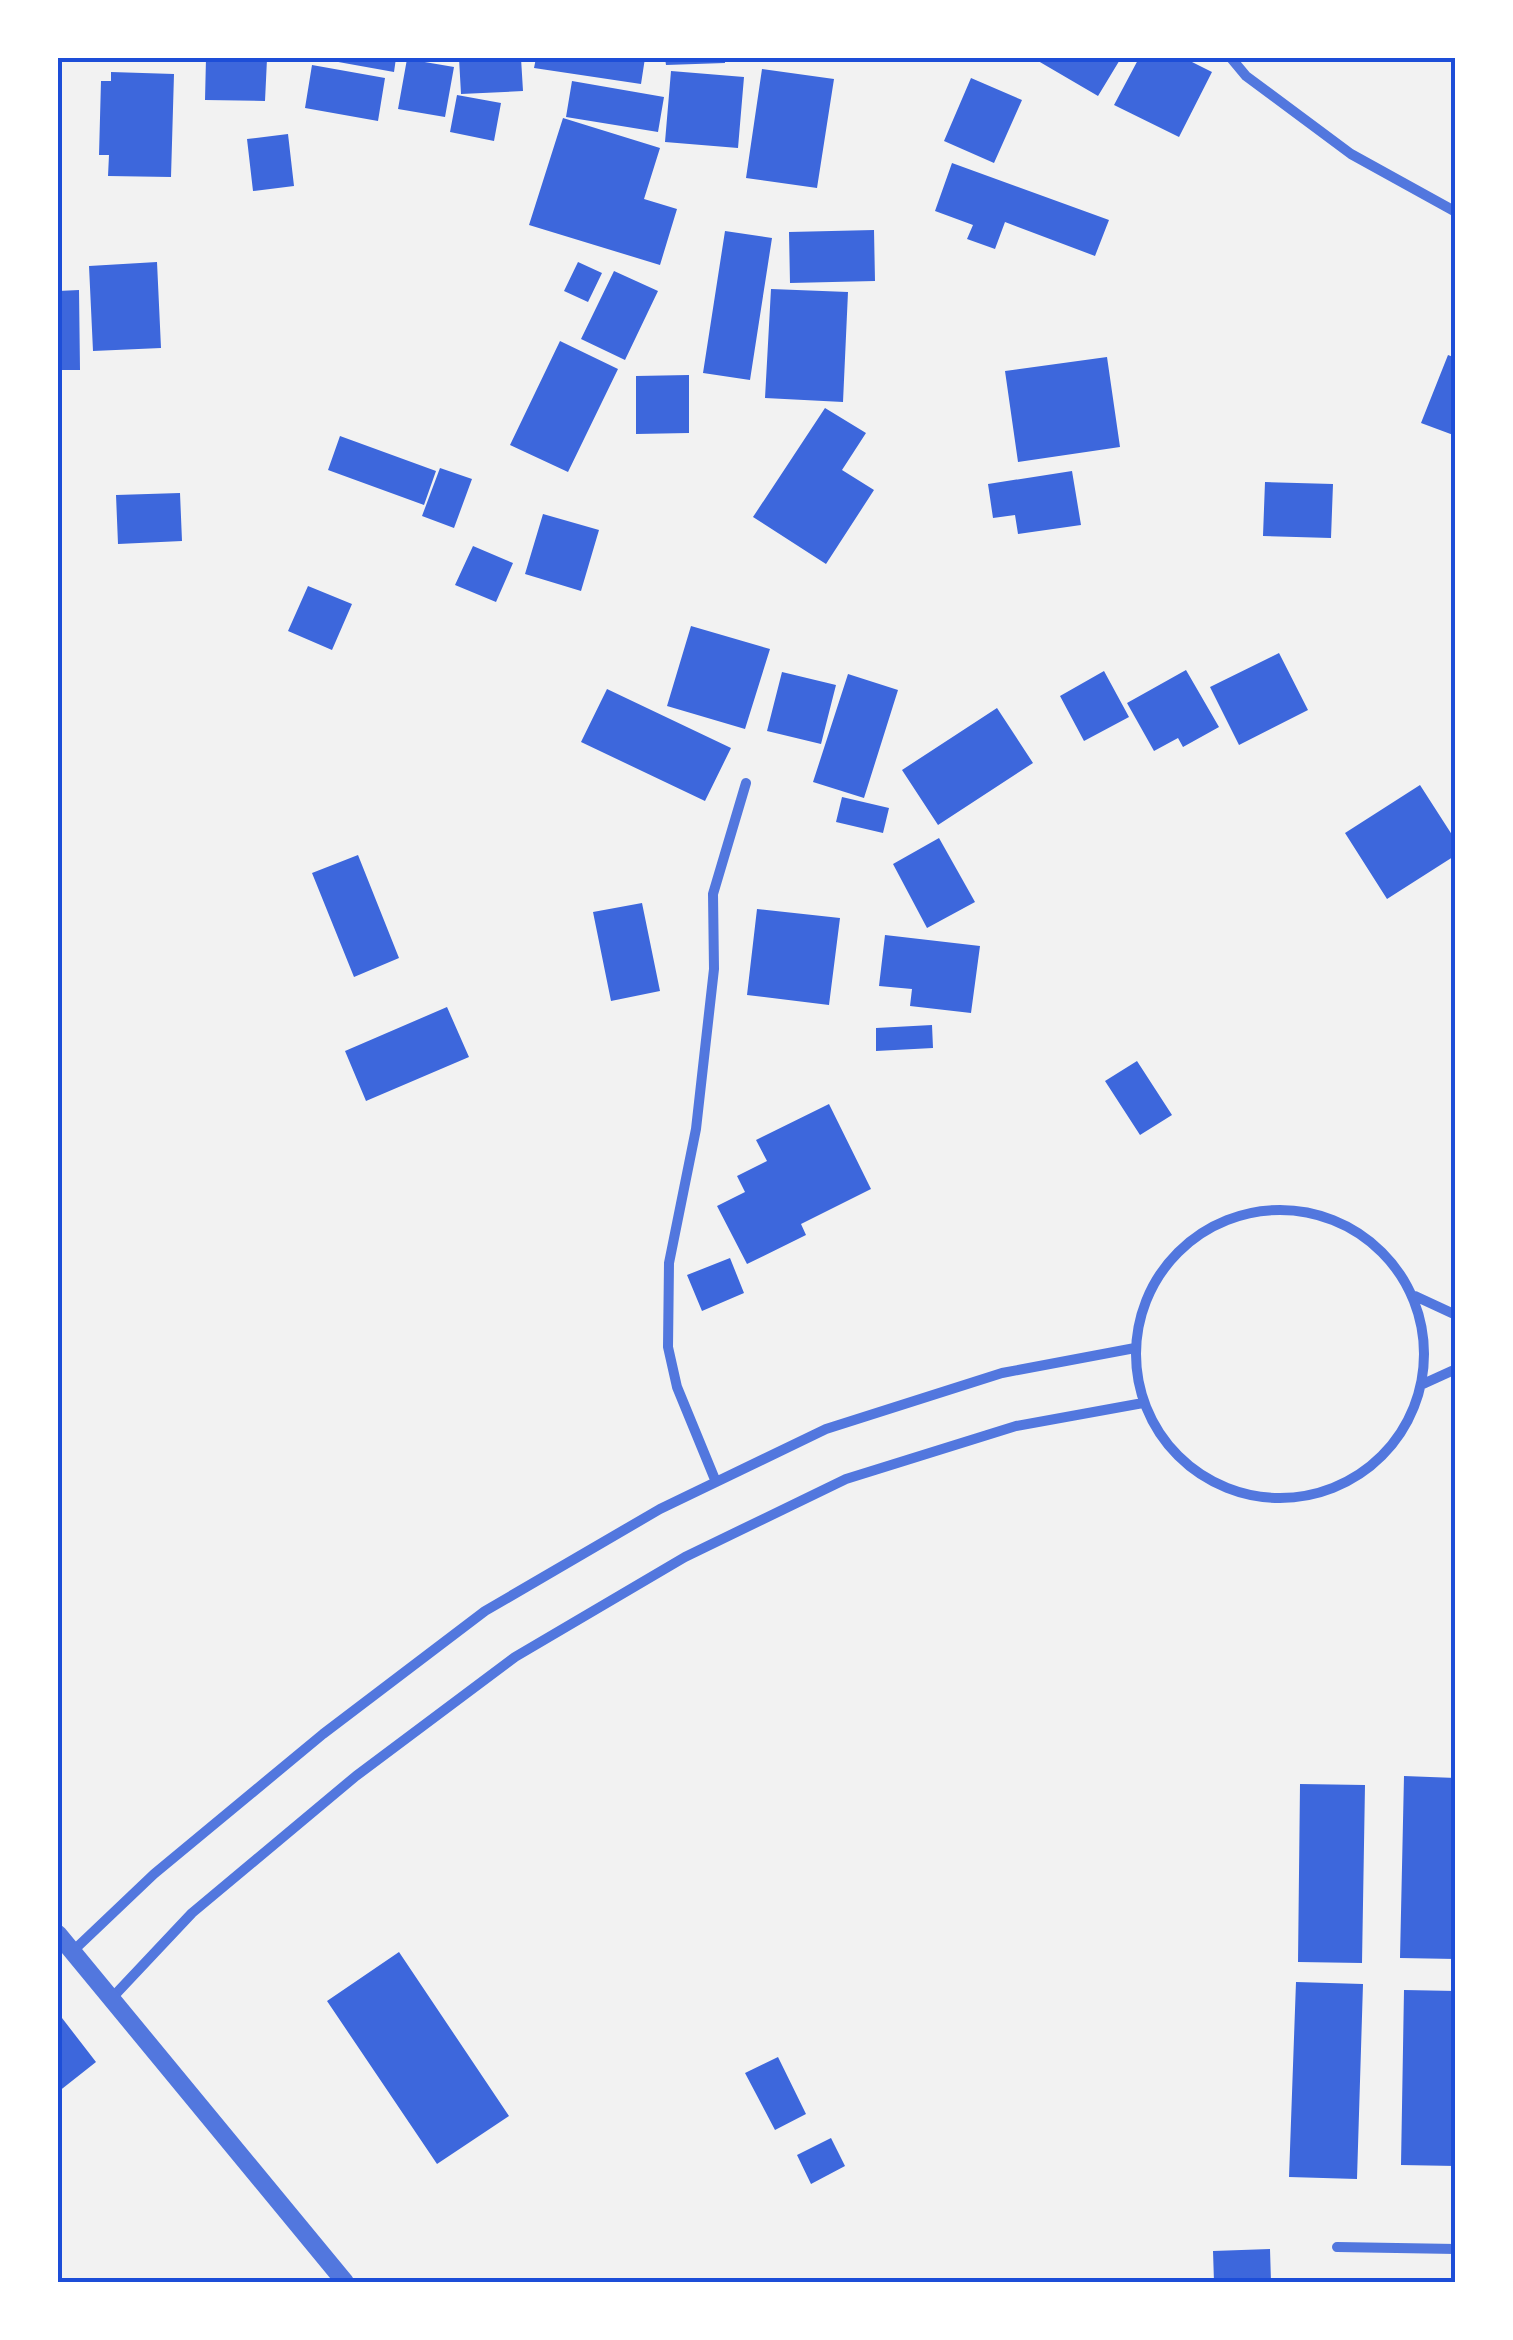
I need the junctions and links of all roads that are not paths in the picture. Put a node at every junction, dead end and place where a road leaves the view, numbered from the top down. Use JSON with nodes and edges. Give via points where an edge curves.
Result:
{"nodes":[{"id":1,"x":1232,"y":58,"type":"edge"},
{"id":2,"x":1456,"y":212,"type":"edge"},
{"id":3,"x":746,"y":783,"type":"dead end"},
{"id":4,"x":1415,"y":1296,"type":"junction"},
{"id":5,"x":1456,"y":1315,"type":"edge"},
{"id":6,"x":1135,"y":1348,"type":"junction"},
{"id":7,"x":1456,"y":1369,"type":"edge"},
{"id":8,"x":1423,"y":1384,"type":"junction"},
{"id":9,"x":1144,"y":1403,"type":"junction"},
{"id":10,"x":716,"y":1482,"type":"junction"},
{"id":11,"x":58,"y":1934,"type":"edge"},
{"id":12,"x":73,"y":1951,"type":"junction"},
{"id":13,"x":111,"y":2000,"type":"junction"},
{"id":14,"x":1337,"y":2246,"type":"dead end"},
{"id":15,"x":1456,"y":2249,"type":"edge"},
{"id":16,"x":344,"y":2282,"type":"edge"}],
"edges":[{"from":1,"to":2,"type":"street","via":[[1246,76],[1351,154]]},
{"from":3,"to":10,"type":"street","via":[[713,894],[714,970],[696,1129],[669,1263],[668,1347]]},
{"from":4,"to":5,"type":"street"},
{"from":4,"to":6,"type":"street","via":[[1388,1256],[1350,1225],[1303,1210],[1254,1211],[1208,1228],[1171,1259],[1145,1301]]},
{"from":4,"to":8,"type":"street","via":[[1425,1340]]},
{"from":6,"to":9,"type":"street"},
{"from":6,"to":10,"type":"street","via":[[1002,1373],[844,1424]]},
{"from":7,"to":8,"type":"street"},
{"from":8,"to":9,"type":"street","via":[[1405,1428],[1375,1463],[1335,1488],[1290,1499],[1242,1494],[1200,1475],[1166,1444]]},
{"from":9,"to":13,"type":"street","via":[[1016,1426],[846,1480],[686,1558],[515,1657],[356,1776],[192,1913]]},
{"from":10,"to":12,"type":"street","via":[[485,1612],[323,1734],[154,1874]]},
{"from":11,"to":12,"type":"street"},
{"from":12,"to":13,"type":"street"},
{"from":13,"to":16,"type":"street"},
{"from":14,"to":15,"type":"street"}]}
